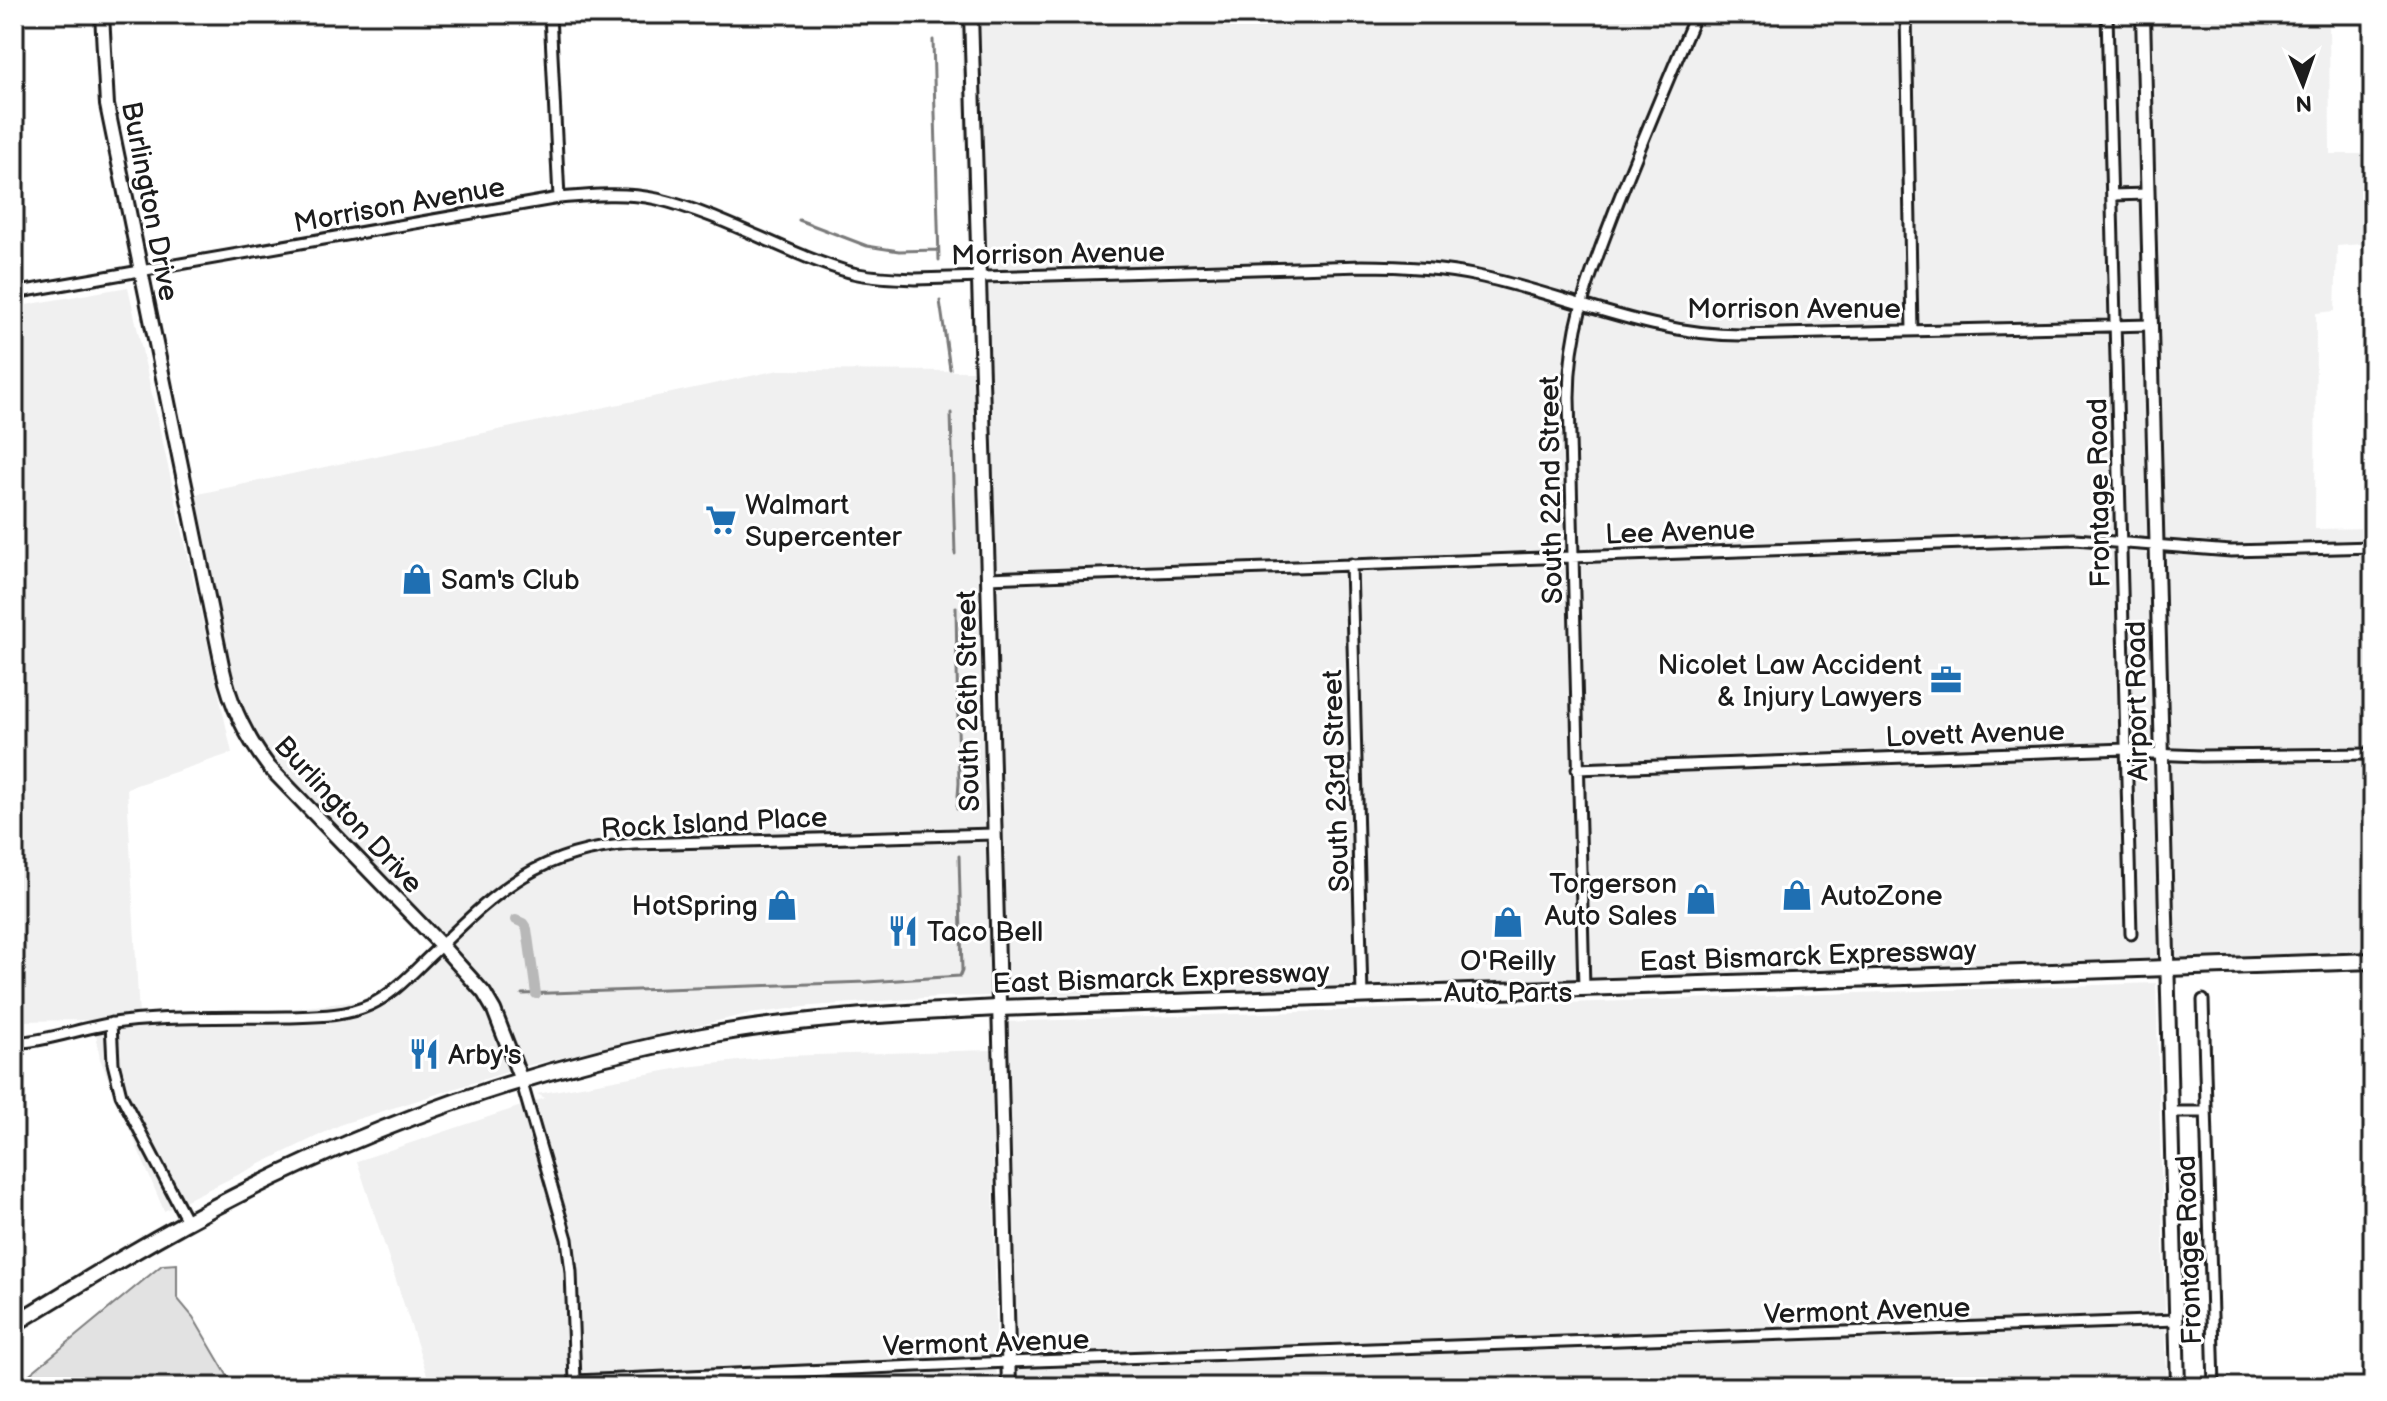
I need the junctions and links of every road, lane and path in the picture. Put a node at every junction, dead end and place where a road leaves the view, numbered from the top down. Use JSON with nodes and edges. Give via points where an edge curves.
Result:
{"nodes":[{"id":1,"x":102,"y":14,"type":"edge"},
{"id":2,"x":550,"y":14,"type":"edge"},
{"id":3,"x":971,"y":14,"type":"edge"},
{"id":4,"x":1696,"y":14,"type":"edge"},
{"id":5,"x":1906,"y":14,"type":"edge"},
{"id":6,"x":2107,"y":14,"type":"edge"},
{"id":7,"x":2143,"y":14,"type":"edge"},
{"id":8,"x":2147,"y":194,"type":"junction"},
{"id":9,"x":2112,"y":195,"type":"junction"},
{"id":10,"x":559,"y":198,"type":"junction"},
{"id":11,"x":140,"y":271,"type":"junction"},
{"id":12,"x":979,"y":277,"type":"junction"},
{"id":13,"x":14,"y":293,"type":"edge"},
{"id":14,"x":1580,"y":305,"type":"junction"},
{"id":15,"x":2151,"y":325,"type":"junction"},
{"id":16,"x":2116,"y":326,"type":"junction"},
{"id":17,"x":1912,"y":331,"type":"junction"},
{"id":18,"x":2121,"y":542,"type":"junction"},
{"id":19,"x":2156,"y":546,"type":"junction"},
{"id":20,"x":2373,"y":547,"type":"edge"},
{"id":21,"x":1572,"y":557,"type":"junction"},
{"id":22,"x":1351,"y":564,"type":"junction"},
{"id":23,"x":988,"y":578,"type":"junction"},
{"id":24,"x":2126,"y":749,"type":"junction"},
{"id":25,"x":2373,"y":754,"type":"edge"},
{"id":26,"x":2161,"y":755,"type":"junction"},
{"id":27,"x":1577,"y":769,"type":"junction"},
{"id":28,"x":994,"y":834,"type":"junction"},
{"id":29,"x":2131,"y":934,"type":"dead end"},
{"id":30,"x":441,"y":945,"type":"junction"},
{"id":31,"x":2373,"y":961,"type":"edge"},
{"id":32,"x":2167,"y":968,"type":"junction"},
{"id":33,"x":1584,"y":988,"type":"junction"},
{"id":34,"x":1362,"y":996,"type":"junction"},
{"id":35,"x":2203,"y":1000,"type":"dead end"},
{"id":36,"x":998,"y":1008,"type":"junction"},
{"id":37,"x":111,"y":1023,"type":"junction"},
{"id":38,"x":14,"y":1043,"type":"edge"},
{"id":39,"x":521,"y":1080,"type":"junction"},
{"id":40,"x":2171,"y":1112,"type":"junction"},
{"id":41,"x":2206,"y":1112,"type":"junction"},
{"id":42,"x":187,"y":1221,"type":"junction"},
{"id":43,"x":2176,"y":1320,"type":"junction"},
{"id":44,"x":14,"y":1324,"type":"edge"},
{"id":45,"x":1008,"y":1362,"type":"junction"},
{"id":46,"x":575,"y":1381,"type":"joint"},
{"id":47,"x":1009,"y":1387,"type":"edge"},
{"id":48,"x":2178,"y":1387,"type":"edge"},
{"id":49,"x":2214,"y":1387,"type":"edge"}],
"edges":[{"from":1,"to":11,"type":"street","name":"Burlington Drive","via":[[106,101]]},
{"from":2,"to":10,"type":"street"},
{"from":3,"to":12,"type":"street","name":"South 26th Street"},
{"from":4,"to":14,"type":"street","name":"South 22nd Street","via":[[1649,121]]},
{"from":5,"to":17,"type":"street"},
{"from":6,"to":9,"type":"street","name":"Frontage Road"},
{"from":7,"to":8,"type":"street","name":"Airport Road"},
{"from":8,"to":9,"type":"street"},
{"from":8,"to":15,"type":"street","name":"Airport Road"},
{"from":9,"to":16,"type":"street","name":"Frontage Road"},
{"from":10,"to":11,"type":"street","name":"Morrison Avenue"},
{"from":10,"to":12,"type":"street","name":"Morrison Avenue","via":[[613,194],[655,199],[869,276]]},
{"from":11,"to":13,"type":"street","name":"Morrison Avenue"},
{"from":11,"to":30,"type":"street","name":"Burlington Drive","via":[[223,670],[237,715],[269,767]]},
{"from":12,"to":14,"type":"street","name":"Morrison Avenue","via":[[1410,267],[1478,276]]},
{"from":12,"to":23,"type":"street","name":"South 26th Street"},
{"from":14,"to":17,"type":"street","name":"Morrison Avenue","via":[[1649,325],[1708,334]]},
{"from":14,"to":21,"type":"street","name":"South 22nd Street","via":[[1569,380]]},
{"from":15,"to":16,"type":"street","name":"Morrison Avenue"},
{"from":15,"to":19,"type":"street","name":"Airport Road"},
{"from":16,"to":17,"type":"street","name":"Morrison Avenue"},
{"from":16,"to":18,"type":"street","name":"Frontage Road"},
{"from":18,"to":19,"type":"street","name":"Lee Avenue"},
{"from":18,"to":21,"type":"street","name":"Lee Avenue","via":[[2075,539]]},
{"from":18,"to":24,"type":"street","name":"Frontage Road"},
{"from":19,"to":20,"type":"street","name":"Lee Avenue","via":[[2231,551]]},
{"from":19,"to":26,"type":"street","name":"Airport Road"},
{"from":21,"to":22,"type":"street","name":"Lee Avenue"},
{"from":21,"to":27,"type":"street","name":"South 22nd Street"},
{"from":22,"to":23,"type":"street","name":"Lee Avenue"},
{"from":22,"to":34,"type":"street","name":"South 23rd Street"},
{"from":23,"to":28,"type":"street","name":"South 26th Street"},
{"from":24,"to":26,"type":"street","name":"Lovett Avenue"},
{"from":24,"to":27,"type":"street","name":"Lovett Avenue"},
{"from":24,"to":29,"type":"street","name":"Frontage Road"},
{"from":25,"to":26,"type":"street","name":"Lovett Avenue"},
{"from":26,"to":32,"type":"street","name":"Airport Road"},
{"from":27,"to":33,"type":"street","name":"South 22nd Street"},
{"from":28,"to":30,"type":"street","name":"Rock Island Place","via":[[598,848],[515,880]]},
{"from":28,"to":36,"type":"street","name":"South 26th Street"},
{"from":30,"to":37,"type":"street","name":"Rock Island Place","via":[[384,997],[347,1012]]},
{"from":30,"to":39,"type":"street","name":"Burlington Drive","via":[[489,1001]]},
{"from":31,"to":32,"type":"main road","name":"East Bismarck Expressway"},
{"from":32,"to":33,"type":"main road","name":"East Bismarck Expressway"},
{"from":32,"to":40,"type":"street","name":"Airport Road"},
{"from":33,"to":34,"type":"main road","name":"East Bismarck Expressway"},
{"from":34,"to":36,"type":"main road","name":"East Bismarck Expressway"},
{"from":35,"to":41,"type":"street","name":"Frontage Road"},
{"from":36,"to":39,"type":"main road","name":"East Bismarck Expressway","via":[[856,1016],[724,1033]]},
{"from":36,"to":45,"type":"street","name":"South 26th Street"},
{"from":37,"to":38,"type":"street","name":"Rock Island Place"},
{"from":37,"to":42,"type":"street","via":[[121,1095]]},
{"from":39,"to":42,"type":"main road","name":"East Bismarck Expressway","via":[[348,1143]]},
{"from":39,"to":46,"type":"street","name":"Burlington Drive","via":[[567,1239]]},
{"from":40,"to":41,"type":"street"},
{"from":40,"to":43,"type":"street","name":"Airport Road"},
{"from":41,"to":49,"type":"street","name":"Frontage Road"},
{"from":42,"to":44,"type":"main road","name":"East Bismarck Expressway"},
{"from":43,"to":45,"type":"street","name":"Vermont Avenue"},
{"from":43,"to":48,"type":"street","name":"Airport Road"},
{"from":45,"to":46,"type":"street","name":"Vermont Avenue"},
{"from":45,"to":47,"type":"street","name":"South 26th Street"}]}
